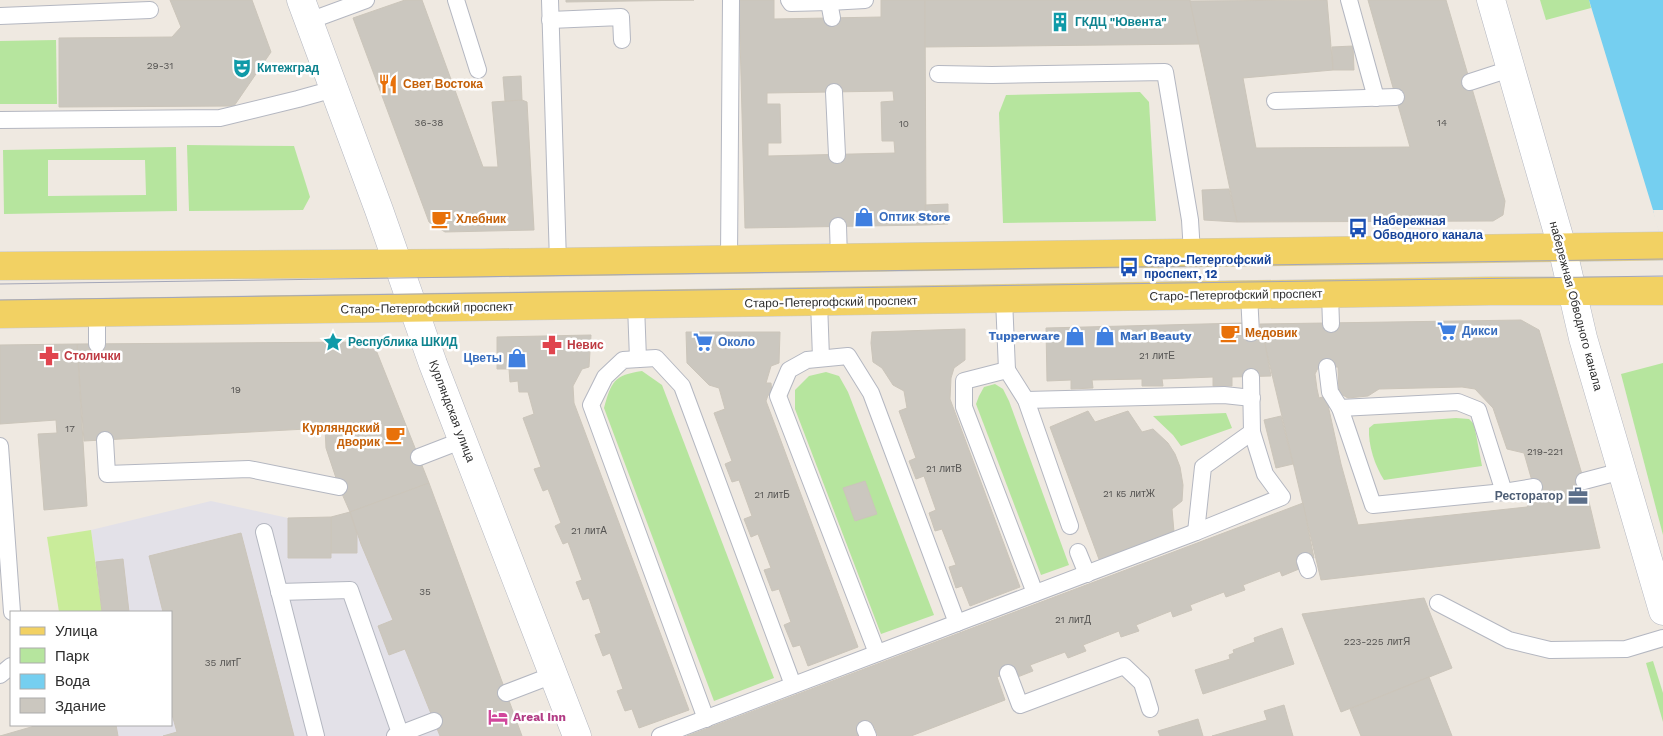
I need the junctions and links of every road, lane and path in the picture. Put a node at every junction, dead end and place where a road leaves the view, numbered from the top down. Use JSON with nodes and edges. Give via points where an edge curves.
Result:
{"nodes":[{"id":1,"x":366,"y":0,"type":"edge"},
{"id":2,"x":456,"y":0,"type":"edge"},
{"id":3,"x":550,"y":0,"type":"edge"},
{"id":4,"x":731,"y":0,"type":"edge"},
{"id":5,"x":789,"y":0,"type":"edge"},
{"id":6,"x":864,"y":0,"type":"edge"},
{"id":7,"x":1349,"y":0,"type":"edge"},
{"id":8,"x":1491,"y":0,"type":"edge"},
{"id":9,"x":829,"y":2,"type":"junction"},
{"id":10,"x":150,"y":10,"type":"dead end"},
{"id":11,"x":305,"y":11,"type":"edge"},
{"id":12,"x":0,"y":16,"type":"edge"},
{"id":13,"x":832,"y":18,"type":"dead end"},
{"id":14,"x":550,"y":20,"type":"junction"},
{"id":15,"x":622,"y":40,"type":"dead end"},
{"id":16,"x":1510,"y":69,"type":"junction"},
{"id":17,"x":478,"y":70,"type":"dead end"},
{"id":18,"x":938,"y":74,"type":"dead end"},
{"id":19,"x":1470,"y":82,"type":"dead end"},
{"id":20,"x":334,"y":89,"type":"junction"},
{"id":21,"x":834,"y":92,"type":"dead end"},
{"id":22,"x":1396,"y":97,"type":"dead end"},
{"id":23,"x":1376,"y":98,"type":"junction"},
{"id":24,"x":1275,"y":101,"type":"dead end"},
{"id":25,"x":0,"y":120,"type":"edge"},
{"id":26,"x":836,"y":155,"type":"dead end"},
{"id":27,"x":838,"y":226,"type":"dead end"},
{"id":28,"x":1663,"y":246,"type":"edge"},
{"id":29,"x":1562,"y":248,"type":"junction"},
{"id":30,"x":1192,"y":253,"type":"junction"},
{"id":31,"x":839,"y":258,"type":"junction"},
{"id":32,"x":729,"y":259,"type":"junction"},
{"id":33,"x":558,"y":262,"type":"junction"},
{"id":34,"x":397,"y":263,"type":"junction"},
{"id":35,"x":0,"y":266,"type":"edge"},
{"id":36,"x":1572,"y":291,"type":"junction"},
{"id":37,"x":1663,"y":291,"type":"edge"},
{"id":38,"x":1330,"y":294,"type":"junction"},
{"id":39,"x":1250,"y":295,"type":"junction"},
{"id":40,"x":1004,"y":299,"type":"junction"},
{"id":41,"x":819,"y":302,"type":"junction"},
{"id":42,"x":636,"y":305,"type":"junction"},
{"id":43,"x":413,"y":308,"type":"junction"},
{"id":44,"x":97,"y":312,"type":"junction"},
{"id":45,"x":0,"y":314,"type":"edge"},
{"id":46,"x":1331,"y":324,"type":"dead end"},
{"id":47,"x":1251,"y":333,"type":"dead end"},
{"id":48,"x":97,"y":344,"type":"dead end"},
{"id":49,"x":821,"y":358,"type":"junction"},
{"id":50,"x":638,"y":359,"type":"junction"},
{"id":51,"x":1327,"y":367,"type":"dead end"},
{"id":52,"x":1007,"y":370,"type":"junction"},
{"id":53,"x":1251,"y":377,"type":"dead end"},
{"id":54,"x":1252,"y":398,"type":"junction"},
{"id":55,"x":1026,"y":400,"type":"junction"},
{"id":56,"x":1340,"y":408,"type":"junction"},
{"id":57,"x":1252,"y":432,"type":"junction"},
{"id":58,"x":105,"y":440,"type":"dead end"},
{"id":59,"x":464,"y":440,"type":"junction"},
{"id":60,"x":0,"y":446,"type":"edge"},
{"id":61,"x":419,"y":457,"type":"dead end"},
{"id":62,"x":1622,"y":471,"type":"junction"},
{"id":63,"x":1584,"y":481,"type":"dead end"},
{"id":64,"x":339,"y":487,"type":"dead end"},
{"id":65,"x":1534,"y":487,"type":"dead end"},
{"id":66,"x":1504,"y":492,"type":"junction"},
{"id":67,"x":1070,"y":526,"type":"dead end"},
{"id":68,"x":264,"y":532,"type":"dead end"},
{"id":69,"x":1196,"y":532,"type":"junction"},
{"id":70,"x":4,"y":537,"type":"edge"},
{"id":71,"x":1078,"y":552,"type":"dead end"},
{"id":72,"x":1087,"y":574,"type":"junction"},
{"id":73,"x":279,"y":592,"type":"junction"},
{"id":74,"x":1035,"y":594,"type":"junction"},
{"id":75,"x":1438,"y":603,"type":"dead end"},
{"id":76,"x":12,"y":611,"type":"edge"},
{"id":77,"x":1663,"y":611,"type":"edge"},
{"id":78,"x":957,"y":623,"type":"junction"},
{"id":79,"x":1663,"y":638,"type":"edge"},
{"id":80,"x":877,"y":654,"type":"junction"},
{"id":81,"x":10,"y":667,"type":"edge"},
{"id":82,"x":1008,"y":673,"type":"dead end"},
{"id":83,"x":0,"y":675,"type":"edge"},
{"id":84,"x":553,"y":675,"type":"junction"},
{"id":85,"x":793,"y":685,"type":"junction"},
{"id":86,"x":506,"y":693,"type":"dead end"},
{"id":87,"x":1150,"y":709,"type":"dead end"},
{"id":88,"x":706,"y":719,"type":"junction"},
{"id":89,"x":434,"y":721,"type":"dead end"},
{"id":90,"x":398,"y":735,"type":"edge"},
{"id":91,"x":316,"y":736,"type":"edge"},
{"id":92,"x":577,"y":736,"type":"edge"},
{"id":93,"x":660,"y":736,"type":"edge"}],
"edges":[{"from":1,"to":11,"type":"lane"},
{"from":2,"to":17,"type":"lane"},
{"from":3,"to":14,"type":"lane"},
{"from":4,"to":32,"type":"lane"},
{"from":5,"to":9,"type":"lane","via":[[791,3]]},
{"from":6,"to":9,"type":"lane"},
{"from":7,"to":23,"type":"lane"},
{"from":8,"to":16,"type":"street","name":"набережная Обводного канала"},
{"from":9,"to":13,"type":"lane"},
{"from":10,"to":12,"type":"lane"},
{"from":11,"to":20,"type":"street","name":"Курляндская улица"},
{"from":14,"to":15,"type":"lane","via":[[621,17]]},
{"from":14,"to":33,"type":"lane"},
{"from":16,"to":19,"type":"lane"},
{"from":16,"to":29,"type":"street","name":"набережная Обводного канала"},
{"from":18,"to":30,"type":"lane","via":[[1166,72],[1190,220]]},
{"from":20,"to":25,"type":"lane","via":[[220,118]]},
{"from":20,"to":34,"type":"street","name":"Курляндская улица"},
{"from":21,"to":26,"type":"lane"},
{"from":22,"to":23,"type":"lane"},
{"from":23,"to":24,"type":"lane"},
{"from":27,"to":31,"type":"lane"},
{"from":28,"to":29,"type":"main road"},
{"from":29,"to":30,"type":"main road"},
{"from":29,"to":36,"type":"street","name":"набережная Обводного канала"},
{"from":30,"to":31,"type":"main road"},
{"from":31,"to":32,"type":"main road"},
{"from":32,"to":33,"type":"main road"},
{"from":33,"to":34,"type":"main road"},
{"from":34,"to":35,"type":"main road"},
{"from":34,"to":43,"type":"street","name":"Курляндская улица"},
{"from":36,"to":37,"type":"main road","name":"Старо-Петергофский проспект"},
{"from":36,"to":38,"type":"main road","name":"Старо-Петергофский проспект"},
{"from":36,"to":62,"type":"street","name":"набережная Обводного канала"},
{"from":38,"to":39,"type":"main road","name":"Старо-Петергофский проспект"},
{"from":38,"to":46,"type":"lane"},
{"from":39,"to":40,"type":"main road","name":"Старо-Петергофский проспект"},
{"from":39,"to":47,"type":"lane"},
{"from":40,"to":41,"type":"main road","name":"Старо-Петергофский проспект"},
{"from":40,"to":52,"type":"lane"},
{"from":41,"to":42,"type":"main road","name":"Старо-Петергофский проспект"},
{"from":41,"to":49,"type":"lane"},
{"from":42,"to":43,"type":"main road","name":"Старо-Петергофский проспект"},
{"from":42,"to":50,"type":"lane"},
{"from":43,"to":44,"type":"main road","name":"Старо-Петергофский проспект"},
{"from":43,"to":59,"type":"street","name":"Курляндская улица"},
{"from":44,"to":45,"type":"main road","name":"Старо-Петергофский проспект"},
{"from":44,"to":48,"type":"lane"},
{"from":49,"to":78,"type":"lane","via":[[848,356],[871,393]]},
{"from":49,"to":80,"type":"lane","via":[[806,360],[789,370],[778,396]]},
{"from":50,"to":85,"type":"lane","via":[[656,358],[682,386]]},
{"from":50,"to":88,"type":"lane","via":[[623,360],[617,365],[605,377],[590,405]]},
{"from":51,"to":56,"type":"lane","via":[[1330,392]]},
{"from":52,"to":55,"type":"lane"},
{"from":52,"to":74,"type":"lane","via":[[964,381],[964,407]]},
{"from":53,"to":54,"type":"lane"},
{"from":54,"to":55,"type":"lane","via":[[1224,395]]},
{"from":54,"to":57,"type":"lane"},
{"from":55,"to":67,"type":"lane"},
{"from":56,"to":66,"type":"lane","via":[[1458,402],[1478,410]]},
{"from":56,"to":66,"type":"lane","via":[[1373,505]]},
{"from":57,"to":69,"type":"lane","via":[[1203,466]]},
{"from":57,"to":69,"type":"lane","via":[[1265,474],[1282,497]]},
{"from":58,"to":64,"type":"lane","via":[[107,474],[249,469]]},
{"from":59,"to":61,"type":"lane"},
{"from":59,"to":84,"type":"street","name":"Курляндская улица"},
{"from":60,"to":70,"type":"lane"},
{"from":62,"to":63,"type":"lane"},
{"from":62,"to":77,"type":"street","name":"набережная Обводного канала"},
{"from":65,"to":66,"type":"lane"},
{"from":68,"to":73,"type":"lane"},
{"from":69,"to":72,"type":"lane"},
{"from":70,"to":76,"type":"lane"},
{"from":71,"to":72,"type":"lane"},
{"from":72,"to":74,"type":"lane"},
{"from":73,"to":90,"type":"lane","via":[[350,590]]},
{"from":73,"to":91,"type":"lane"},
{"from":74,"to":78,"type":"lane","via":[[987,617]]},
{"from":75,"to":79,"type":"lane","via":[[1509,640],[1550,650],[1626,649]]},
{"from":78,"to":80,"type":"lane"},
{"from":80,"to":85,"type":"lane","via":[[843,671]]},
{"from":81,"to":83,"type":"lane"},
{"from":82,"to":87,"type":"lane","via":[[1020,705],[1124,666],[1142,683]]},
{"from":84,"to":86,"type":"lane"},
{"from":84,"to":92,"type":"street","name":"Курляндская улица"},
{"from":85,"to":88,"type":"lane"},
{"from":88,"to":93,"type":"lane"},
{"from":89,"to":90,"type":"lane"}]}
